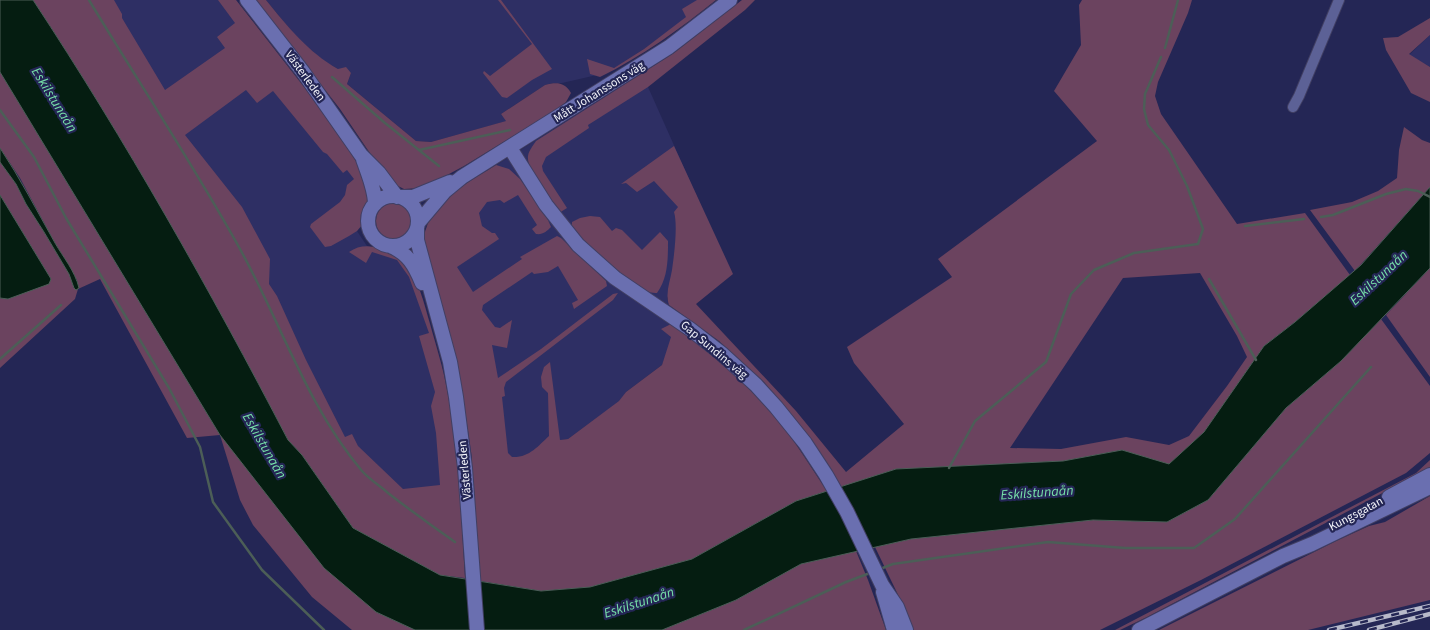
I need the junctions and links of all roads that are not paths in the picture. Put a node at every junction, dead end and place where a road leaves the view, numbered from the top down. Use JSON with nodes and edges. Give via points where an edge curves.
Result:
{"nodes":[{"id":1,"x":247,"y":0,"type":"edge"},
{"id":2,"x":730,"y":0,"type":"edge"},
{"id":3,"x":1339,"y":0,"type":"edge"},
{"id":4,"x":1293,"y":107,"type":"dead end"},
{"id":5,"x":510,"y":148,"type":"junction"},
{"id":6,"x":361,"y":154,"type":"junction"},
{"id":7,"x":462,"y":176,"type":"junction"},
{"id":8,"x":399,"y":197,"type":"junction"},
{"id":9,"x":375,"y":204,"type":"junction"},
{"id":10,"x":417,"y":226,"type":"junction"},
{"id":11,"x":390,"y":246,"type":"junction"},
{"id":12,"x":436,"y":314,"type":"junction"},
{"id":13,"x":1430,"y":475,"type":"edge"},
{"id":14,"x":1430,"y":486,"type":"edge"},
{"id":15,"x":1283,"y":556,"type":"junction"},
{"id":16,"x":879,"y":581,"type":"junction"},
{"id":17,"x":477,"y":630,"type":"edge"},
{"id":18,"x":894,"y":630,"type":"edge"},
{"id":19,"x":906,"y":630,"type":"edge"},
{"id":20,"x":1139,"y":630,"type":"edge"}],
"edges":[{"from":1,"to":6,"type":"main road","name":"Västerleden"},
{"from":2,"to":5,"type":"main road","name":"Mått Johanssons väg","via":[[669,47]]},
{"from":3,"to":4,"type":"street"},
{"from":5,"to":7,"type":"main road","name":"Mått Johanssons väg"},
{"from":5,"to":16,"type":"main road","name":"Gap Sundins väg","via":[[546,205],[578,245],[615,278],[690,329],[734,364],[776,407],[826,475]]},
{"from":6,"to":8,"type":"main road","name":"Västerleden"},
{"from":6,"to":9,"type":"main road","name":"Västerleden","via":[[371,180]]},
{"from":7,"to":8,"type":"main road","name":"Mått Johanssons väg","via":[[413,197]]},
{"from":7,"to":10,"type":"main road","name":"Mått Johanssons väg","via":[[445,191]]},
{"from":8,"to":9,"type":"main road","via":[[387,197]]},
{"from":8,"to":10,"type":"main road","via":[[414,207]]},
{"from":9,"to":11,"type":"main road","via":[[369,216],[370,228],[377,240]]},
{"from":10,"to":11,"type":"main road","via":[[408,241]]},
{"from":10,"to":12,"type":"main road","name":"Västerleden","via":[[417,240]]},
{"from":11,"to":12,"type":"main road","name":"Västerleden","via":[[401,250],[412,264]]},
{"from":12,"to":17,"type":"main road","name":"Västerleden","via":[[450,362],[461,434]]},
{"from":13,"to":15,"type":"main road","name":"Kungsgatan"},
{"from":14,"to":15,"type":"main road","name":"Kungsgatan"},
{"from":15,"to":20,"type":"main road","name":"Kungsgatan"},
{"from":16,"to":18,"type":"main road","name":"Gap Sundins väg"},
{"from":16,"to":19,"type":"main road","name":"Gap Sundins väg","via":[[897,607]]}]}
